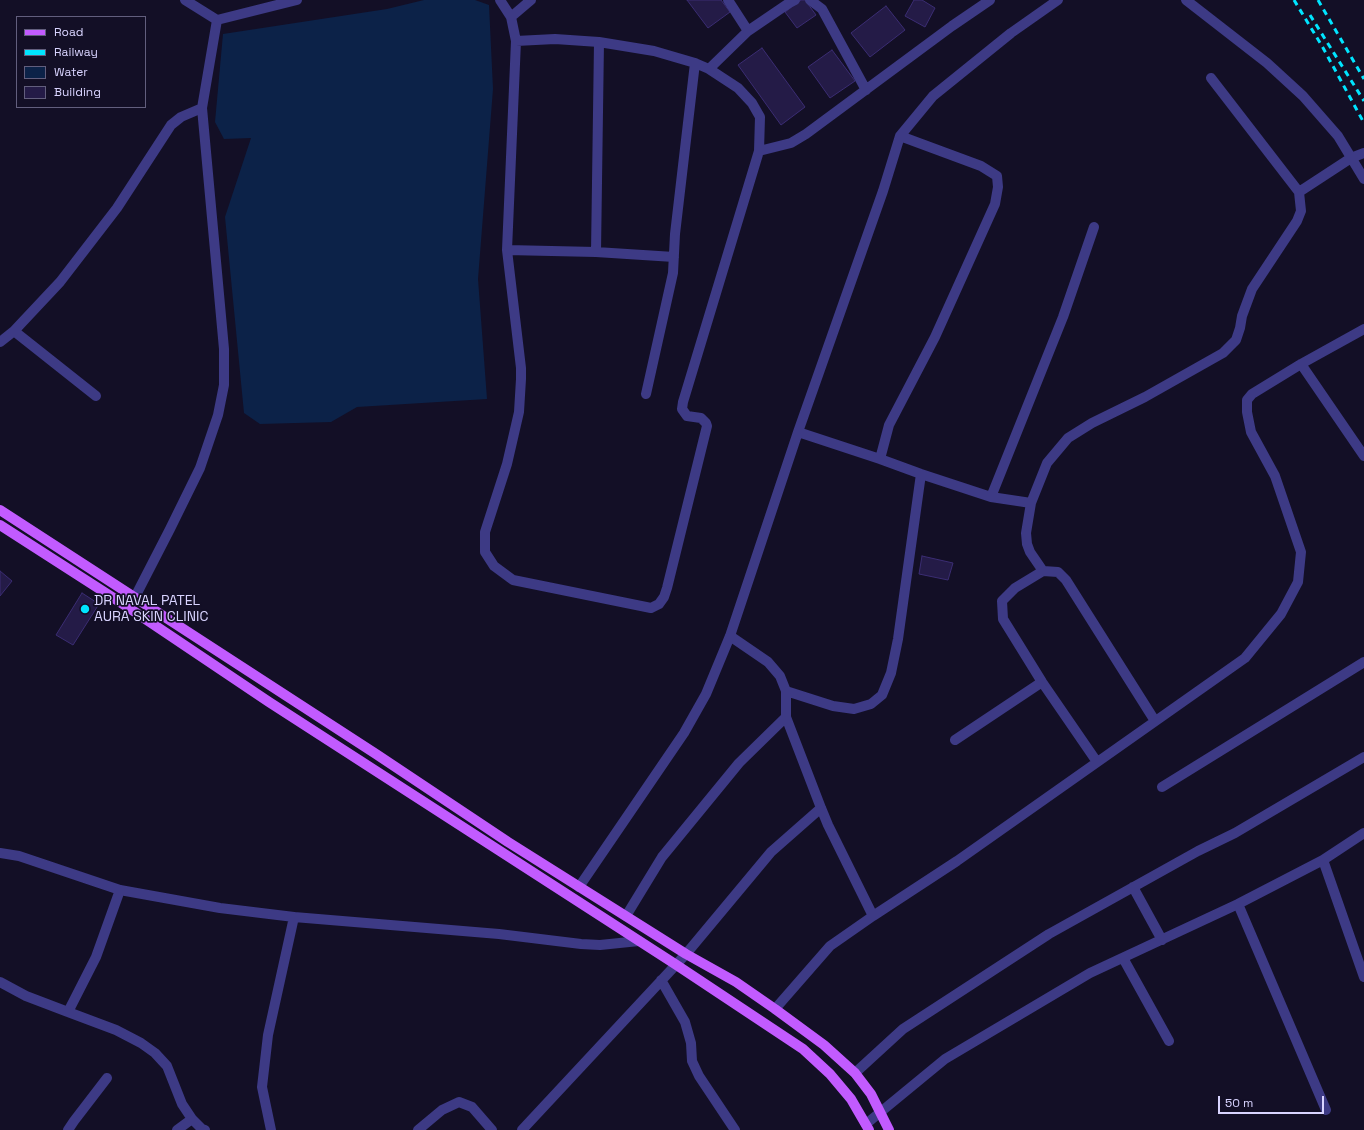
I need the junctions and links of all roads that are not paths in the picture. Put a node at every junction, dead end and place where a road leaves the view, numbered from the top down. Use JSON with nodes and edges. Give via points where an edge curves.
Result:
{"nodes":[{"id":1,"x":185,"y":0,"type":"edge"},
{"id":2,"x":297,"y":0,"type":"edge"},
{"id":3,"x":500,"y":0,"type":"edge"},
{"id":4,"x":531,"y":0,"type":"edge"},
{"id":5,"x":728,"y":0,"type":"edge"},
{"id":6,"x":795,"y":0,"type":"edge"},
{"id":7,"x":810,"y":0,"type":"edge"},
{"id":8,"x":990,"y":0,"type":"edge"},
{"id":9,"x":1058,"y":0,"type":"edge"},
{"id":10,"x":1186,"y":0,"type":"edge"},
{"id":11,"x":512,"y":17,"type":"junction"},
{"id":12,"x":217,"y":20,"type":"junction"},
{"id":13,"x":748,"y":31,"type":"junction"},
{"id":14,"x":516,"y":41,"type":"junction"},
{"id":15,"x":599,"y":42,"type":"junction"},
{"id":16,"x":695,"y":63,"type":"junction"},
{"id":17,"x":709,"y":69,"type":"junction"},
{"id":18,"x":1211,"y":78,"type":"dead end"},
{"id":19,"x":866,"y":90,"type":"junction"},
{"id":20,"x":202,"y":108,"type":"junction"},
{"id":21,"x":900,"y":136,"type":"junction"},
{"id":22,"x":759,"y":151,"type":"junction"},
{"id":23,"x":1364,"y":153,"type":"edge"},
{"id":24,"x":1351,"y":158,"type":"junction"},
{"id":25,"x":1364,"y":179,"type":"edge"},
{"id":26,"x":1299,"y":192,"type":"junction"},
{"id":27,"x":1094,"y":227,"type":"dead end"},
{"id":28,"x":507,"y":250,"type":"junction"},
{"id":29,"x":596,"y":252,"type":"junction"},
{"id":30,"x":674,"y":257,"type":"junction"},
{"id":31,"x":1364,"y":329,"type":"edge"},
{"id":32,"x":5,"y":335,"type":"edge"},
{"id":33,"x":1301,"y":364,"type":"junction"},
{"id":34,"x":646,"y":394,"type":"dead end"},
{"id":35,"x":96,"y":396,"type":"dead end"},
{"id":36,"x":798,"y":432,"type":"junction"},
{"id":37,"x":1364,"y":456,"type":"edge"},
{"id":38,"x":880,"y":458,"type":"junction"},
{"id":39,"x":921,"y":474,"type":"junction"},
{"id":40,"x":991,"y":497,"type":"junction"},
{"id":41,"x":1030,"y":503,"type":"junction"},
{"id":42,"x":0,"y":510,"type":"edge"},
{"id":43,"x":0,"y":525,"type":"edge"},
{"id":44,"x":1043,"y":571,"type":"junction"},
{"id":45,"x":135,"y":597,"type":"junction"},
{"id":46,"x":730,"y":636,"type":"junction"},
{"id":47,"x":1364,"y":662,"type":"edge"},
{"id":48,"x":1042,"y":682,"type":"junction"},
{"id":49,"x":786,"y":691,"type":"junction"},
{"id":50,"x":786,"y":718,"type":"junction"},
{"id":51,"x":1155,"y":721,"type":"junction"},
{"id":52,"x":955,"y":740,"type":"dead end"},
{"id":53,"x":1364,"y":757,"type":"edge"},
{"id":54,"x":1096,"y":762,"type":"junction"},
{"id":55,"x":1162,"y":787,"type":"dead end"},
{"id":56,"x":821,"y":808,"type":"junction"},
{"id":57,"x":1364,"y":833,"type":"edge"},
{"id":58,"x":0,"y":852,"type":"edge"},
{"id":59,"x":1323,"y":860,"type":"junction"},
{"id":60,"x":579,"y":887,"type":"junction"},
{"id":61,"x":1133,"y":887,"type":"junction"},
{"id":62,"x":120,"y":890,"type":"junction"},
{"id":63,"x":1238,"y":904,"type":"junction"},
{"id":64,"x":626,"y":916,"type":"junction"},
{"id":65,"x":873,"y":916,"type":"junction"},
{"id":66,"x":294,"y":917,"type":"junction"},
{"id":67,"x":1162,"y":940,"type":"junction"},
{"id":68,"x":639,"y":941,"type":"junction"},
{"id":69,"x":686,"y":954,"type":"junction"},
{"id":70,"x":1123,"y":958,"type":"junction"},
{"id":71,"x":675,"y":964,"type":"junction"},
{"id":72,"x":1364,"y":977,"type":"edge"},
{"id":73,"x":661,"y":980,"type":"junction"},
{"id":74,"x":0,"y":982,"type":"edge"},
{"id":75,"x":775,"y":1009,"type":"junction"},
{"id":76,"x":68,"y":1012,"type":"junction"},
{"id":77,"x":1169,"y":1041,"type":"dead end"},
{"id":78,"x":855,"y":1073,"type":"junction"},
{"id":79,"x":107,"y":1078,"type":"dead end"},
{"id":80,"x":1326,"y":1110,"type":"dead end"},
{"id":81,"x":880,"y":1112,"type":"junction"},
{"id":82,"x":192,"y":1119,"type":"junction"},
{"id":83,"x":867,"y":1127,"type":"edge"},
{"id":84,"x":68,"y":1130,"type":"edge"},
{"id":85,"x":177,"y":1130,"type":"edge"},
{"id":86,"x":205,"y":1130,"type":"edge"},
{"id":87,"x":271,"y":1130,"type":"edge"},
{"id":88,"x":418,"y":1130,"type":"edge"},
{"id":89,"x":492,"y":1130,"type":"edge"},
{"id":90,"x":522,"y":1130,"type":"edge"},
{"id":91,"x":735,"y":1130,"type":"edge"},
{"id":92,"x":889,"y":1130,"type":"edge"}],
"edges":[{"from":1,"to":12,"type":"street"},
{"from":2,"to":12,"type":"street"},
{"from":3,"to":11,"type":"street"},
{"from":4,"to":11,"type":"street"},
{"from":5,"to":13,"type":"street"},
{"from":6,"to":13,"type":"street"},
{"from":7,"to":19,"type":"street","via":[[822,9]]},
{"from":8,"to":19,"type":"street"},
{"from":9,"to":21,"type":"street","via":[[1011,33],[933,96]]},
{"from":10,"to":24,"type":"street","via":[[1267,63],[1302,96],[1338,136]]},
{"from":11,"to":14,"type":"street"},
{"from":12,"to":20,"type":"street"},
{"from":13,"to":17,"type":"street"},
{"from":14,"to":15,"type":"street","via":[[555,39]]},
{"from":14,"to":28,"type":"street"},
{"from":15,"to":16,"type":"street","via":[[654,51]]},
{"from":15,"to":29,"type":"street"},
{"from":16,"to":17,"type":"street"},
{"from":16,"to":30,"type":"street"},
{"from":17,"to":22,"type":"street","via":[[738,88],[752,103],[760,117]]},
{"from":18,"to":26,"type":"street"},
{"from":19,"to":22,"type":"street","via":[[791,143]]},
{"from":20,"to":32,"type":"street","via":[[170,125],[117,208],[60,282]]},
{"from":20,"to":45,"type":"street","via":[[224,349],[224,385],[218,415],[200,468]]},
{"from":21,"to":36,"type":"street"},
{"from":21,"to":38,"type":"street","via":[[981,166],[996,176],[998,187],[995,204],[935,336],[889,426]]},
{"from":22,"to":28,"type":"street","via":[[683,402],[682,410],[686,416],[701,418],[707,426],[667,588],[660,604],[651,608],[514,580],[494,566],[485,552],[485,532],[507,464],[519,412],[521,368]]},
{"from":23,"to":24,"type":"street"},
{"from":24,"to":25,"type":"street"},
{"from":24,"to":26,"type":"street"},
{"from":26,"to":41,"type":"street","via":[[1301,211],[1298,221],[1252,289],[1236,340],[1223,353],[1068,438],[1047,463]]},
{"from":27,"to":40,"type":"street","via":[[1063,317]]},
{"from":28,"to":29,"type":"street"},
{"from":29,"to":30,"type":"street"},
{"from":30,"to":34,"type":"street","via":[[674,273]]},
{"from":31,"to":33,"type":"street"},
{"from":32,"to":35,"type":"street"},
{"from":33,"to":37,"type":"street"},
{"from":33,"to":51,"type":"street","via":[[1252,394],[1248,400],[1247,412],[1252,432],[1275,476],[1301,552],[1298,582],[1281,614],[1246,658]]},
{"from":36,"to":38,"type":"street"},
{"from":36,"to":46,"type":"street"},
{"from":38,"to":39,"type":"street"},
{"from":39,"to":40,"type":"street"},
{"from":39,"to":49,"type":"street","via":[[898,640],[891,673],[882,695],[871,704],[854,709],[833,706]]},
{"from":40,"to":41,"type":"street"},
{"from":41,"to":44,"type":"street","via":[[1027,544]]},
{"from":42,"to":45,"type":"main road"},
{"from":43,"to":68,"type":"main road"},
{"from":44,"to":48,"type":"street","via":[[1015,588],[1002,601],[1003,619]]},
{"from":44,"to":51,"type":"street","via":[[1058,572],[1066,580]]},
{"from":45,"to":60,"type":"main road"},
{"from":46,"to":49,"type":"street","via":[[768,662],[780,676]]},
{"from":46,"to":60,"type":"street","via":[[706,694],[684,732]]},
{"from":47,"to":55,"type":"street"},
{"from":48,"to":52,"type":"street"},
{"from":48,"to":54,"type":"street"},
{"from":49,"to":50,"type":"street"},
{"from":50,"to":56,"type":"street"},
{"from":50,"to":64,"type":"street","via":[[739,762],[662,857]]},
{"from":51,"to":54,"type":"street"},
{"from":53,"to":61,"type":"street","via":[[1235,833]]},
{"from":54,"to":65,"type":"street","via":[[957,861]]},
{"from":56,"to":65,"type":"street"},
{"from":56,"to":69,"type":"street","via":[[771,852]]},
{"from":57,"to":59,"type":"street"},
{"from":58,"to":62,"type":"street"},
{"from":59,"to":63,"type":"street"},
{"from":59,"to":72,"type":"street"},
{"from":60,"to":64,"type":"main road"},
{"from":61,"to":67,"type":"street"},
{"from":61,"to":78,"type":"street","via":[[1049,934],[903,1029]]},
{"from":62,"to":66,"type":"street","via":[[220,908]]},
{"from":62,"to":76,"type":"street","via":[[96,957]]},
{"from":63,"to":67,"type":"street"},
{"from":63,"to":80,"type":"street"},
{"from":64,"to":69,"type":"main road"},
{"from":65,"to":75,"type":"street","via":[[830,946]]},
{"from":66,"to":68,"type":"street","via":[[600,945]]},
{"from":66,"to":87,"type":"street","via":[[268,1034],[262,1087]]},
{"from":67,"to":70,"type":"street"},
{"from":68,"to":71,"type":"main road"},
{"from":69,"to":71,"type":"street"},
{"from":69,"to":75,"type":"main road","via":[[736,982]]},
{"from":70,"to":77,"type":"street"},
{"from":70,"to":81,"type":"street","via":[[1090,974],[945,1059]]},
{"from":71,"to":73,"type":"street"},
{"from":71,"to":83,"type":"main road","via":[[803,1049],[830,1074],[851,1099]]},
{"from":73,"to":90,"type":"street"},
{"from":73,"to":91,"type":"street","via":[[685,1022],[691,1043],[692,1061],[699,1076]]},
{"from":74,"to":76,"type":"street","via":[[26,996]]},
{"from":75,"to":78,"type":"main road","via":[[824,1045]]},
{"from":76,"to":82,"type":"street","via":[[116,1030],[155,1053],[167,1066],[182,1104]]},
{"from":78,"to":81,"type":"main road","via":[[871,1094]]},
{"from":79,"to":84,"type":"street"},
{"from":81,"to":83,"type":"street"},
{"from":81,"to":92,"type":"main road"},
{"from":82,"to":85,"type":"street"},
{"from":82,"to":86,"type":"street"},
{"from":88,"to":89,"type":"street","via":[[442,1110],[459,1102],[472,1107]]}]}
